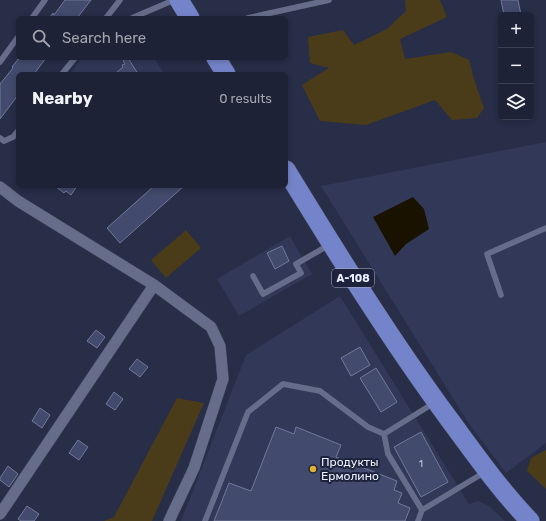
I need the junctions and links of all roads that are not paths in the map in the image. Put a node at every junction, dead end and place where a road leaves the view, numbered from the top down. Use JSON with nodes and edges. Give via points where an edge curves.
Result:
{"nodes":[{"id":1,"x":45,"y":0,"type":"edge"},
{"id":2,"x":120,"y":0,"type":"edge"},
{"id":3,"x":174,"y":0,"type":"edge"},
{"id":4,"x":179,"y":0,"type":"edge"},
{"id":5,"x":329,"y":0,"type":"edge"},
{"id":6,"x":33,"y":16,"type":"edge"},
{"id":7,"x":108,"y":16,"type":"edge"},
{"id":8,"x":137,"y":16,"type":"edge"},
{"id":9,"x":189,"y":16,"type":"edge"},
{"id":10,"x":257,"y":16,"type":"edge"},
{"id":11,"x":16,"y":40,"type":"edge"},
{"id":12,"x":72,"y":60,"type":"edge"},
{"id":13,"x":217,"y":60,"type":"edge"},
{"id":14,"x":0,"y":62,"type":"edge"},
{"id":15,"x":64,"y":72,"type":"edge"},
{"id":16,"x":225,"y":72,"type":"edge"},
{"id":17,"x":16,"y":133,"type":"edge"},
{"id":18,"x":0,"y":138,"type":"edge"},
{"id":19,"x":288,"y":173,"type":"edge"},
{"id":20,"x":0,"y":187,"type":"edge"},
{"id":21,"x":546,"y":228,"type":"edge"},
{"id":22,"x":331,"y":243,"type":"junction"},
{"id":23,"x":253,"y":276,"type":"dead end"},
{"id":24,"x":154,"y":286,"type":"junction"},
{"id":25,"x":501,"y":294,"type":"dead end"},
{"id":26,"x":436,"y":402,"type":"junction"},
{"id":27,"x":384,"y":434,"type":"junction"},
{"id":28,"x":487,"y":471,"type":"junction"},
{"id":29,"x":422,"y":510,"type":"junction"},
{"id":30,"x":0,"y":514,"type":"edge"},
{"id":31,"x":169,"y":521,"type":"edge"},
{"id":32,"x":205,"y":521,"type":"edge"},
{"id":33,"x":418,"y":521,"type":"edge"},
{"id":34,"x":530,"y":521,"type":"edge"}],
"edges":[{"from":1,"to":6,"type":"lane"},
{"from":2,"to":7,"type":"lane"},
{"from":3,"to":8,"type":"lane"},
{"from":4,"to":9,"type":"highway"},
{"from":5,"to":10,"type":"lane"},
{"from":11,"to":14,"type":"lane"},
{"from":12,"to":15,"type":"lane"},
{"from":13,"to":16,"type":"highway"},
{"from":17,"to":18,"type":"lane","via":[[4,141]]},
{"from":19,"to":22,"type":"highway","number":"А-108"},
{"from":20,"to":24,"type":"street"},
{"from":21,"to":25,"type":"lane","via":[[487,254]]},
{"from":22,"to":23,"type":"lane","via":[[296,264],[301,273],[263,294]]},
{"from":22,"to":26,"type":"highway","number":"А-108"},
{"from":24,"to":30,"type":"street"},
{"from":24,"to":31,"type":"street","via":[[210,326],[220,346],[223,379],[194,468]]},
{"from":26,"to":27,"type":"lane"},
{"from":26,"to":28,"type":"highway","number":"А-108"},
{"from":27,"to":29,"type":"lane","via":[[388,454]]},
{"from":27,"to":32,"type":"lane","via":[[368,428],[320,391],[283,384],[248,412]]},
{"from":28,"to":29,"type":"lane"},
{"from":28,"to":34,"type":"highway","number":"А-108"},
{"from":29,"to":33,"type":"lane"}]}
